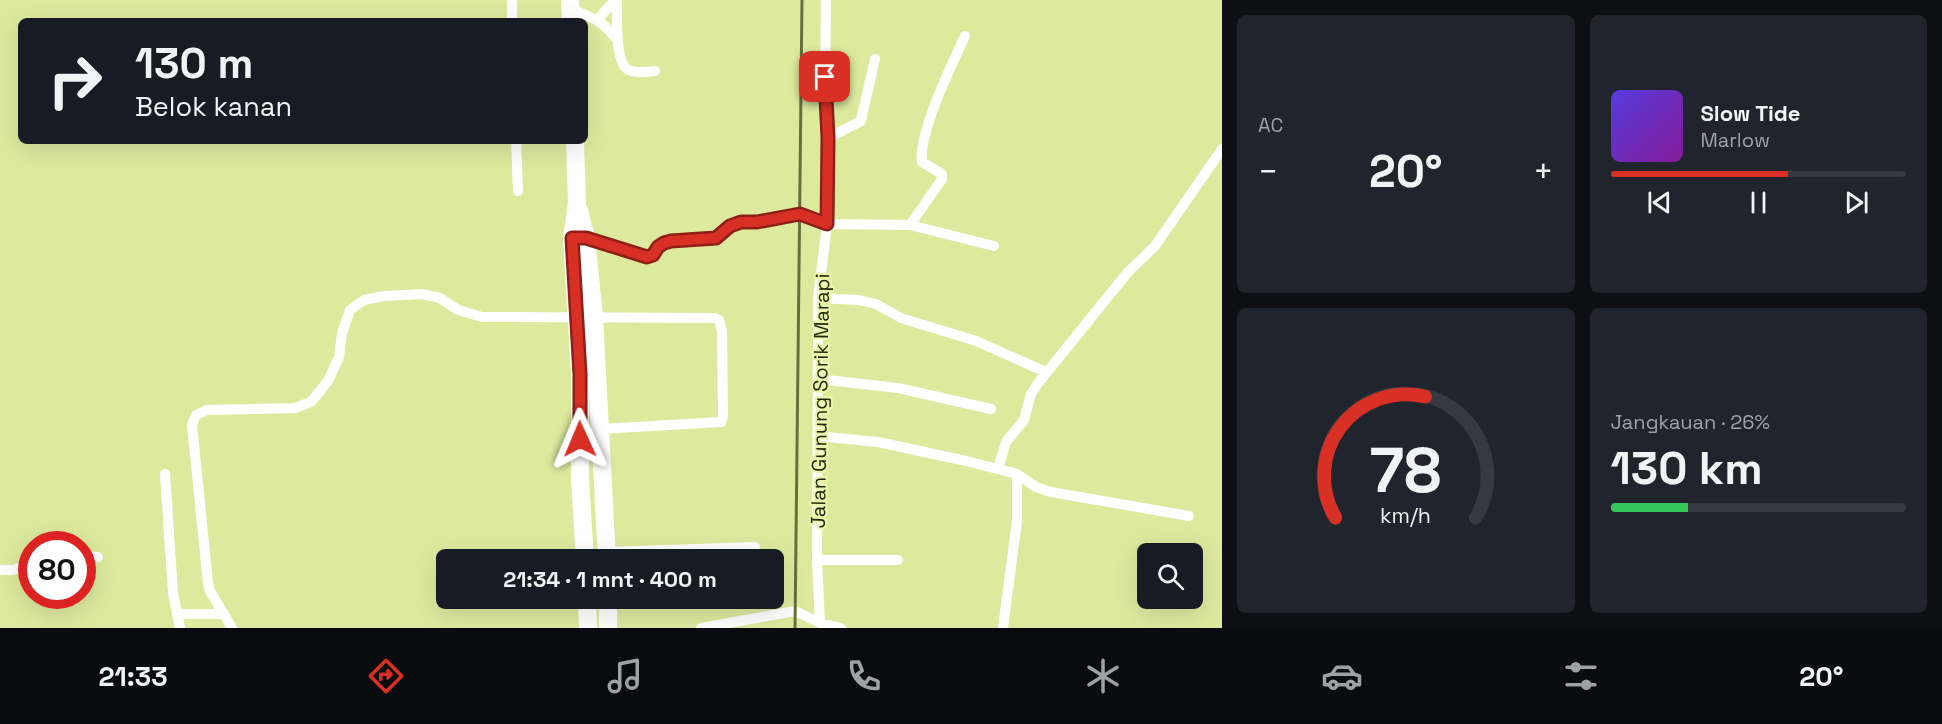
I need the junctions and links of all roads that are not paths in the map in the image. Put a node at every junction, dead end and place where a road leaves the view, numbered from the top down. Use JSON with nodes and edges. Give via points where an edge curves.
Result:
{"nodes":[{"id":1,"x":512,"y":0,"type":"edge"},
{"id":2,"x":616,"y":0,"type":"edge"},
{"id":3,"x":826,"y":0,"type":"edge"},
{"id":4,"x":570,"y":10,"type":"edge"},
{"id":5,"x":512,"y":18,"type":"edge"},
{"id":6,"x":598,"y":19,"type":"junction"},
{"id":7,"x":965,"y":36,"type":"dead end"},
{"id":8,"x":618,"y":41,"type":"junction"},
{"id":9,"x":874,"y":59,"type":"dead end"},
{"id":10,"x":655,"y":71,"type":"dead end"},
{"id":11,"x":828,"y":138,"type":"junction"},
{"id":12,"x":516,"y":144,"type":"edge"},
{"id":13,"x":575,"y":144,"type":"edge"},
{"id":14,"x":1222,"y":149,"type":"edge"},
{"id":15,"x":518,"y":191,"type":"dead end"},
{"id":16,"x":827,"y":224,"type":"junction"},
{"id":17,"x":909,"y":225,"type":"junction"},
{"id":18,"x":579,"y":238,"type":"junction"},
{"id":19,"x":994,"y":246,"type":"dead end"},
{"id":20,"x":818,"y":298,"type":"junction"},
{"id":21,"x":586,"y":318,"type":"junction"},
{"id":22,"x":1046,"y":372,"type":"junction"},
{"id":23,"x":818,"y":380,"type":"junction"},
{"id":24,"x":991,"y":409,"type":"dead end"},
{"id":25,"x":601,"y":429,"type":"junction"},
{"id":26,"x":817,"y":436,"type":"junction"},
{"id":27,"x":998,"y":469,"type":"junction"},
{"id":28,"x":165,"y":474,"type":"dead end"},
{"id":29,"x":1017,"y":474,"type":"junction"},
{"id":30,"x":1189,"y":516,"type":"dead end"},
{"id":31,"x":754,"y":547,"type":"dead end"},
{"id":32,"x":584,"y":549,"type":"edge"},
{"id":33,"x":607,"y":549,"type":"edge"},
{"id":34,"x":721,"y":549,"type":"edge"},
{"id":35,"x":817,"y":560,"type":"junction"},
{"id":36,"x":898,"y":560,"type":"dead end"},
{"id":37,"x":18,"y":568,"type":"edge"},
{"id":38,"x":0,"y":570,"type":"edge"},
{"id":39,"x":587,"y":609,"type":"edge"},
{"id":40,"x":608,"y":609,"type":"edge"},
{"id":41,"x":177,"y":614,"type":"junction"},
{"id":42,"x":224,"y":614,"type":"junction"},
{"id":43,"x":824,"y":625,"type":"edge"},
{"id":44,"x":180,"y":628,"type":"edge"},
{"id":45,"x":232,"y":628,"type":"edge"},
{"id":46,"x":588,"y":628,"type":"edge"},
{"id":47,"x":608,"y":628,"type":"edge"},
{"id":48,"x":701,"y":628,"type":"edge"},
{"id":49,"x":841,"y":628,"type":"edge"},
{"id":50,"x":1003,"y":628,"type":"edge"}],
"edges":[{"from":1,"to":5,"type":"street"},
{"from":2,"to":6,"type":"street"},
{"from":2,"to":8,"type":"street"},
{"from":3,"to":11,"type":"street","name":"Jalan Gunung Sorik Marapi"},
{"from":4,"to":6,"type":"street"},
{"from":6,"to":8,"type":"street"},
{"from":7,"to":17,"type":"street","via":[[930,120],[921,157],[926,166],[942,174],[942,179]]},
{"from":8,"to":10,"type":"street","via":[[622,65],[628,71]]},
{"from":9,"to":11,"type":"street","via":[[861,121]]},
{"from":11,"to":16,"type":"street","name":"Jalan Gunung Sorik Marapi"},
{"from":12,"to":15,"type":"street"},
{"from":13,"to":18,"type":"highway"},
{"from":14,"to":22,"type":"street","via":[[1155,246],[1128,272]]},
{"from":16,"to":17,"type":"street"},
{"from":16,"to":18,"type":"street","via":[[800,214],[741,222],[716,238],[664,243],[647,257]]},
{"from":16,"to":20,"type":"street","name":"Jalan Gunung Sorik Marapi"},
{"from":17,"to":19,"type":"street"},
{"from":18,"to":21,"type":"highway"},
{"from":20,"to":22,"type":"street","via":[[876,304],[900,318],[976,341]]},
{"from":20,"to":23,"type":"street","name":"Jalan Gunung Sorik Marapi"},
{"from":21,"to":25,"type":"highway"},
{"from":21,"to":25,"type":"street","via":[[714,318],[721,323],[721,422]]},
{"from":21,"to":32,"type":"highway","via":[[580,374]]},
{"from":21,"to":42,"type":"street","via":[[482,317],[422,294],[364,300],[350,310],[339,357],[328,381],[311,402],[295,408],[207,410],[196,415],[192,426],[208,583]]},
{"from":22,"to":27,"type":"street","via":[[1031,394],[1024,420],[1006,442]]},
{"from":23,"to":24,"type":"street","via":[[898,388]]},
{"from":23,"to":26,"type":"street","name":"Jalan Gunung Sorik Marapi"},
{"from":25,"to":33,"type":"highway"},
{"from":26,"to":27,"type":"street","via":[[888,444]]},
{"from":26,"to":35,"type":"street","name":"Jalan Gunung Sorik Marapi"},
{"from":27,"to":29,"type":"street"},
{"from":28,"to":41,"type":"street"},
{"from":29,"to":30,"type":"street","via":[[1043,490]]},
{"from":29,"to":50,"type":"street","via":[[1017,521]]},
{"from":31,"to":34,"type":"street"},
{"from":35,"to":36,"type":"street"},
{"from":35,"to":43,"type":"street","name":"Jalan Gunung Sorik Marapi"},
{"from":37,"to":38,"type":"street"},
{"from":39,"to":46,"type":"highway"},
{"from":40,"to":47,"type":"highway"},
{"from":41,"to":42,"type":"street"},
{"from":41,"to":44,"type":"street"},
{"from":42,"to":45,"type":"street"},
{"from":43,"to":48,"type":"street","via":[[795,611]]},
{"from":43,"to":49,"type":"street"}]}
